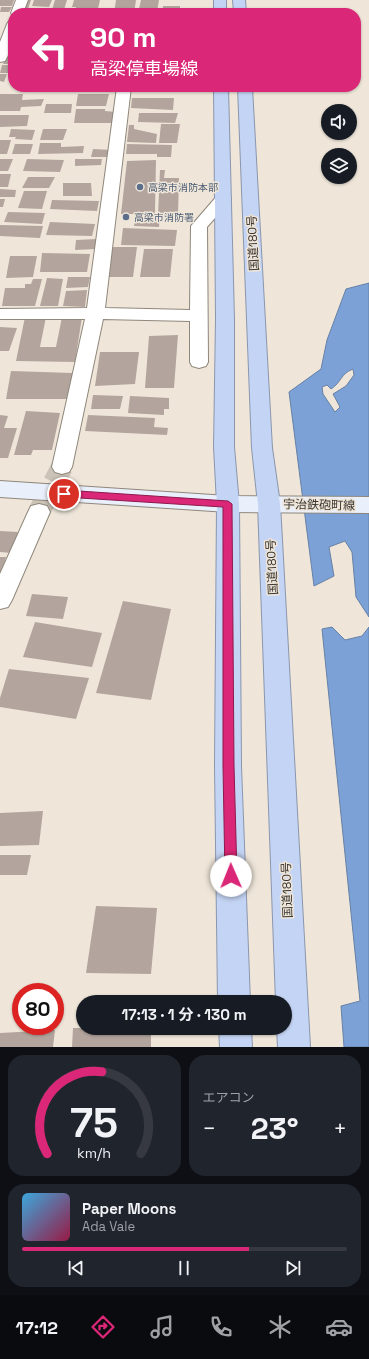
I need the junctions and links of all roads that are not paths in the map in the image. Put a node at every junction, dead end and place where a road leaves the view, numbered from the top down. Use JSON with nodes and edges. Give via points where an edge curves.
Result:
{"nodes":[{"id":1,"x":234,"y":0,"type":"edge"},
{"id":2,"x":239,"y":0,"type":"edge"},
{"id":3,"x":8,"y":37,"type":"edge"},
{"id":4,"x":0,"y":58,"type":"edge"},
{"id":5,"x":123,"y":92,"type":"edge"},
{"id":6,"x":221,"y":92,"type":"edge"},
{"id":7,"x":245,"y":92,"type":"edge"},
{"id":8,"x":223,"y":199,"type":"junction"},
{"id":9,"x":95,"y":313,"type":"junction"},
{"id":10,"x":0,"y":314,"type":"edge"},
{"id":11,"x":200,"y":316,"type":"junction"},
{"id":12,"x":199,"y":362,"type":"dead end"},
{"id":13,"x":62,"y":467,"type":"tunnel mouth"},
{"id":14,"x":0,"y":489,"type":"edge"},
{"id":15,"x":228,"y":504,"type":"junction"},
{"id":16,"x":269,"y":504,"type":"junction"},
{"id":17,"x":369,"y":506,"type":"edge"},
{"id":18,"x":39,"y":512,"type":"tunnel mouth"},
{"id":19,"x":0,"y":600,"type":"edge"},
{"id":20,"x":234,"y":995,"type":"edge"},
{"id":21,"x":235,"y":1035,"type":"edge"},
{"id":22,"x":236,"y":1047,"type":"edge"},
{"id":23,"x":294,"y":1047,"type":"edge"}],
"edges":[{"from":1,"to":2,"type":"street"},
{"from":3,"to":4,"type":"street"},
{"from":5,"to":9,"type":"street"},
{"from":6,"to":8,"type":"highway"},
{"from":7,"to":16,"type":"highway","name":"国道180号","via":[[262,448]]},
{"from":8,"to":11,"type":"street","via":[[199,226]]},
{"from":8,"to":15,"type":"highway","via":[[224,447]]},
{"from":9,"to":10,"type":"street"},
{"from":9,"to":11,"type":"street"},
{"from":9,"to":13,"type":"street"},
{"from":11,"to":12,"type":"street"},
{"from":14,"to":15,"type":"main road","name":"宇治鉄砲町線"},
{"from":15,"to":16,"type":"main road","name":"宇治鉄砲町線"},
{"from":15,"to":20,"type":"highway","via":[[228,766]]},
{"from":16,"to":17,"type":"main road","name":"宇治鉄砲町線"},
{"from":16,"to":23,"type":"highway","name":"国道180号"},
{"from":18,"to":19,"type":"street"},
{"from":21,"to":22,"type":"highway"}]}
